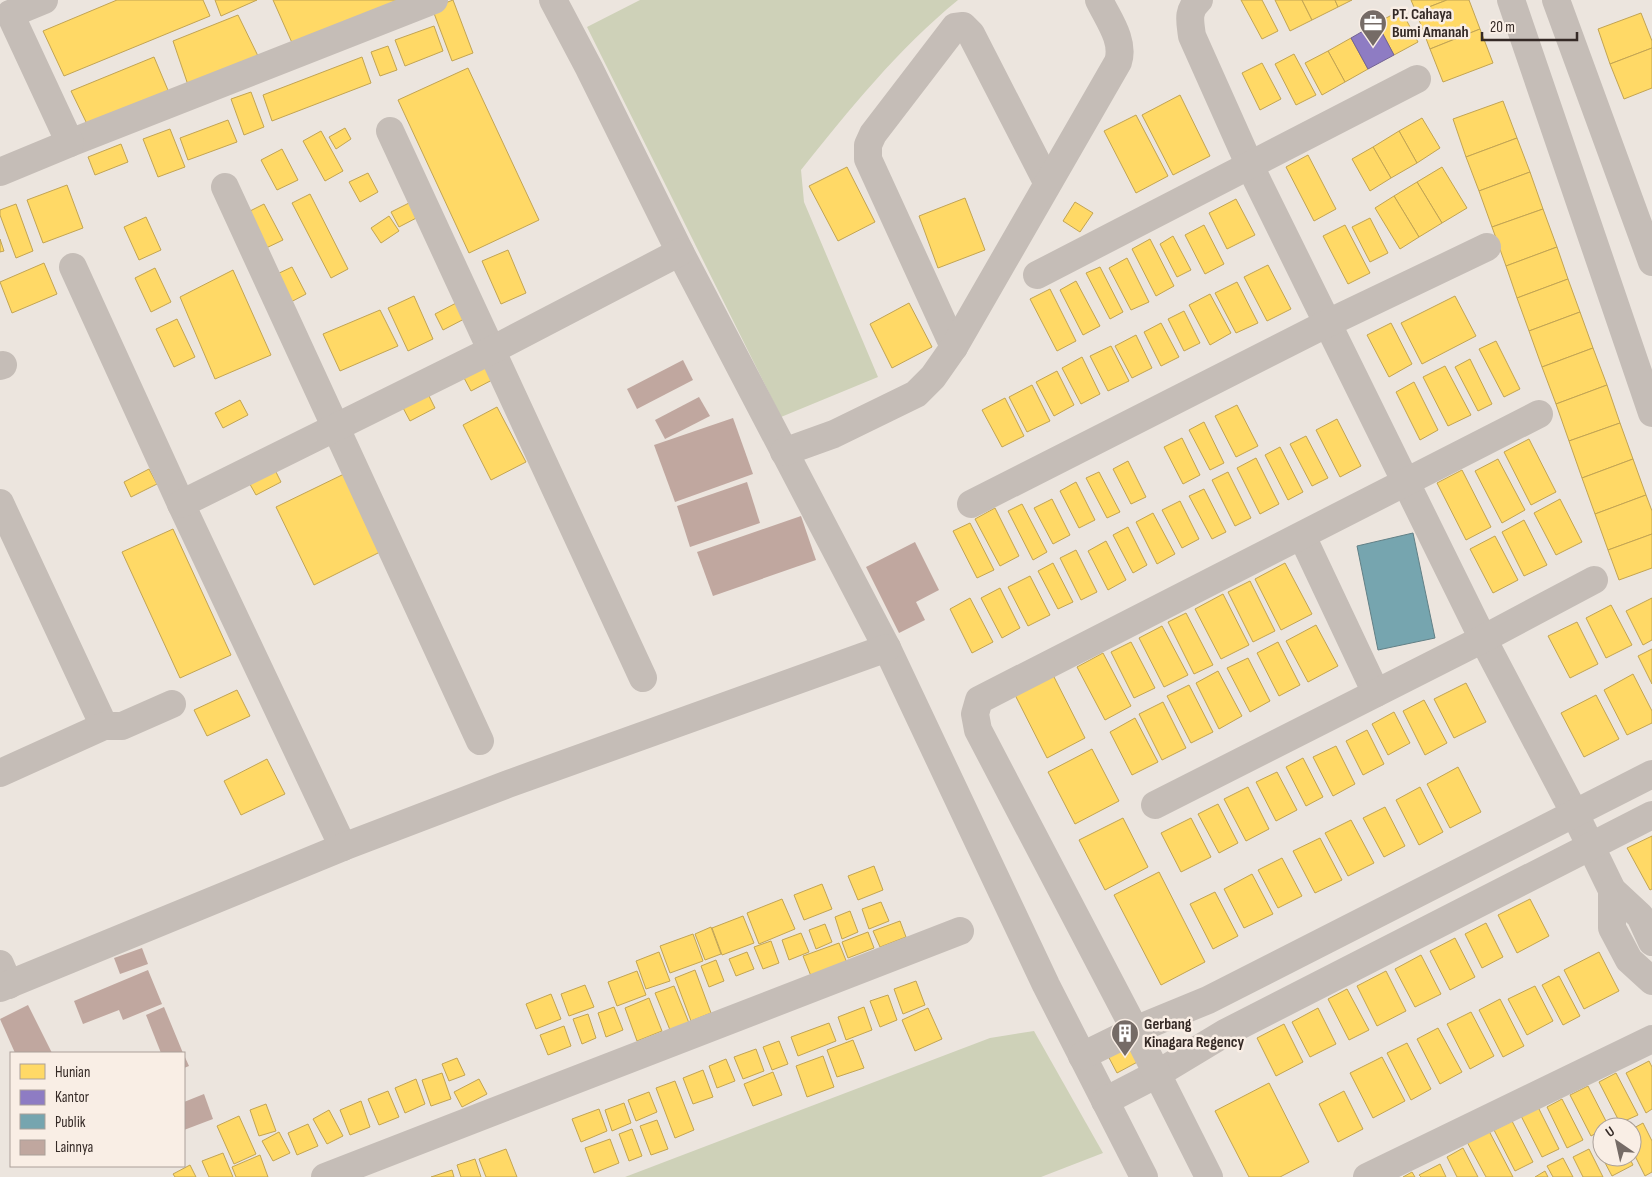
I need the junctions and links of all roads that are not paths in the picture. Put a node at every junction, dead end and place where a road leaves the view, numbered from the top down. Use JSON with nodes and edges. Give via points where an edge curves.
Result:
{"nodes":[{"id":1,"x":44,"y":0,"type":"edge"},
{"id":2,"x":434,"y":0,"type":"edge"},
{"id":3,"x":553,"y":0,"type":"edge"},
{"id":4,"x":1099,"y":0,"type":"edge"},
{"id":5,"x":1199,"y":0,"type":"edge"},
{"id":6,"x":1510,"y":0,"type":"edge"},
{"id":7,"x":1556,"y":0,"type":"edge"},
{"id":8,"x":5,"y":11,"type":"edge"},
{"id":9,"x":1417,"y":79,"type":"dead end"},
{"id":10,"x":390,"y":131,"type":"dead end"},
{"id":11,"x":70,"y":143,"type":"junction"},
{"id":12,"x":1250,"y":166,"type":"junction"},
{"id":13,"x":0,"y":172,"type":"edge"},
{"id":14,"x":1047,"y":182,"type":"junction"},
{"id":15,"x":226,"y":186,"type":"dead end"},
{"id":16,"x":1487,"y":247,"type":"dead end"},
{"id":17,"x":680,"y":252,"type":"junction"},
{"id":18,"x":1652,"y":262,"type":"edge"},
{"id":19,"x":73,"y":267,"type":"dead end"},
{"id":20,"x":1037,"y":275,"type":"dead end"},
{"id":21,"x":1328,"y":323,"type":"junction"},
{"id":22,"x":954,"y":346,"type":"junction"},
{"id":23,"x":492,"y":350,"type":"junction"},
{"id":24,"x":1652,"y":413,"type":"edge"},
{"id":25,"x":1538,"y":414,"type":"dead end"},
{"id":26,"x":336,"y":426,"type":"junction"},
{"id":27,"x":784,"y":452,"type":"junction"},
{"id":28,"x":1407,"y":483,"type":"junction"},
{"id":29,"x":0,"y":503,"type":"edge"},
{"id":30,"x":181,"y":504,"type":"junction"},
{"id":31,"x":972,"y":504,"type":"dead end"},
{"id":32,"x":1302,"y":536,"type":"junction"},
{"id":33,"x":1594,"y":580,"type":"dead end"},
{"id":34,"x":1483,"y":639,"type":"junction"},
{"id":35,"x":887,"y":648,"type":"junction"},
{"id":36,"x":643,"y":678,"type":"dead end"},
{"id":37,"x":1376,"y":693,"type":"junction"},
{"id":38,"x":172,"y":704,"type":"dead end"},
{"id":39,"x":104,"y":726,"type":"junction"},
{"id":40,"x":480,"y":741,"type":"dead end"},
{"id":41,"x":0,"y":773,"type":"edge"},
{"id":42,"x":1652,"y":774,"type":"edge"},
{"id":43,"x":1155,"y":805,"type":"dead end"},
{"id":44,"x":1575,"y":814,"type":"junction"},
{"id":45,"x":1652,"y":815,"type":"edge"},
{"id":46,"x":1591,"y":846,"type":"junction"},
{"id":47,"x":343,"y":847,"type":"junction"},
{"id":48,"x":1612,"y":890,"type":"junction"},
{"id":49,"x":960,"y":931,"type":"dead end"},
{"id":50,"x":1652,"y":942,"type":"edge"},
{"id":51,"x":3,"y":979,"type":"edge"},
{"id":52,"x":1652,"y":980,"type":"edge"},
{"id":53,"x":1208,"y":1000,"type":"junction"},
{"id":54,"x":1135,"y":1030,"type":"junction"},
{"id":55,"x":1225,"y":1033,"type":"junction"},
{"id":56,"x":1652,"y":1040,"type":"edge"},
{"id":57,"x":1082,"y":1056,"type":"junction"},
{"id":58,"x":1157,"y":1074,"type":"junction"},
{"id":59,"x":1105,"y":1101,"type":"junction"},
{"id":60,"x":325,"y":1177,"type":"edge"},
{"id":61,"x":1144,"y":1177,"type":"edge"},
{"id":62,"x":1209,"y":1177,"type":"edge"},
{"id":63,"x":1367,"y":1177,"type":"edge"}],
"edges":[{"from":1,"to":8,"type":"street"},
{"from":2,"to":11,"type":"street"},
{"from":3,"to":17,"type":"street"},
{"from":4,"to":14,"type":"street","via":[[1121,51],[1118,62]]},
{"from":5,"to":12,"type":"street","via":[[1192,6],[1189,16],[1192,36]]},
{"from":6,"to":24,"type":"street"},
{"from":7,"to":18,"type":"street"},
{"from":8,"to":11,"type":"street"},
{"from":9,"to":12,"type":"street"},
{"from":10,"to":23,"type":"street"},
{"from":11,"to":13,"type":"street"},
{"from":12,"to":20,"type":"street"},
{"from":12,"to":21,"type":"street"},
{"from":14,"to":22,"type":"street"},
{"from":14,"to":22,"type":"street","via":[[971,34],[963,26],[955,27],[873,134],[868,145],[868,159]]},
{"from":15,"to":26,"type":"street"},
{"from":16,"to":21,"type":"street"},
{"from":17,"to":23,"type":"street"},
{"from":17,"to":27,"type":"street"},
{"from":19,"to":30,"type":"street"},
{"from":21,"to":28,"type":"street"},
{"from":21,"to":31,"type":"street"},
{"from":22,"to":27,"type":"street","via":[[933,377],[916,394],[834,434]]},
{"from":23,"to":26,"type":"street"},
{"from":23,"to":36,"type":"street"},
{"from":25,"to":28,"type":"street"},
{"from":26,"to":30,"type":"street"},
{"from":26,"to":40,"type":"street"},
{"from":27,"to":35,"type":"street"},
{"from":28,"to":32,"type":"street"},
{"from":28,"to":34,"type":"street"},
{"from":29,"to":39,"type":"street"},
{"from":30,"to":47,"type":"street"},
{"from":32,"to":37,"type":"street"},
{"from":32,"to":54,"type":"street","via":[[979,700],[975,714],[978,730]]},
{"from":33,"to":34,"type":"street"},
{"from":34,"to":37,"type":"street"},
{"from":34,"to":44,"type":"street"},
{"from":35,"to":47,"type":"street","via":[[518,780]]},
{"from":35,"to":57,"type":"street"},
{"from":37,"to":43,"type":"street"},
{"from":38,"to":39,"type":"street","via":[[122,726]]},
{"from":39,"to":41,"type":"street"},
{"from":42,"to":44,"type":"street"},
{"from":44,"to":46,"type":"street"},
{"from":44,"to":53,"type":"street"},
{"from":45,"to":46,"type":"street"},
{"from":46,"to":48,"type":"street"},
{"from":46,"to":55,"type":"street"},
{"from":47,"to":51,"type":"street"},
{"from":48,"to":50,"type":"street","via":[[1640,916]]},
{"from":48,"to":52,"type":"street","via":[[1612,928],[1629,960]]},
{"from":49,"to":60,"type":"street"},
{"from":53,"to":54,"type":"street"},
{"from":53,"to":55,"type":"street"},
{"from":54,"to":57,"type":"street"},
{"from":54,"to":58,"type":"street"},
{"from":55,"to":58,"type":"street"},
{"from":56,"to":63,"type":"street"},
{"from":57,"to":59,"type":"street"},
{"from":58,"to":59,"type":"street"},
{"from":58,"to":62,"type":"street"},
{"from":59,"to":61,"type":"street"}]}
